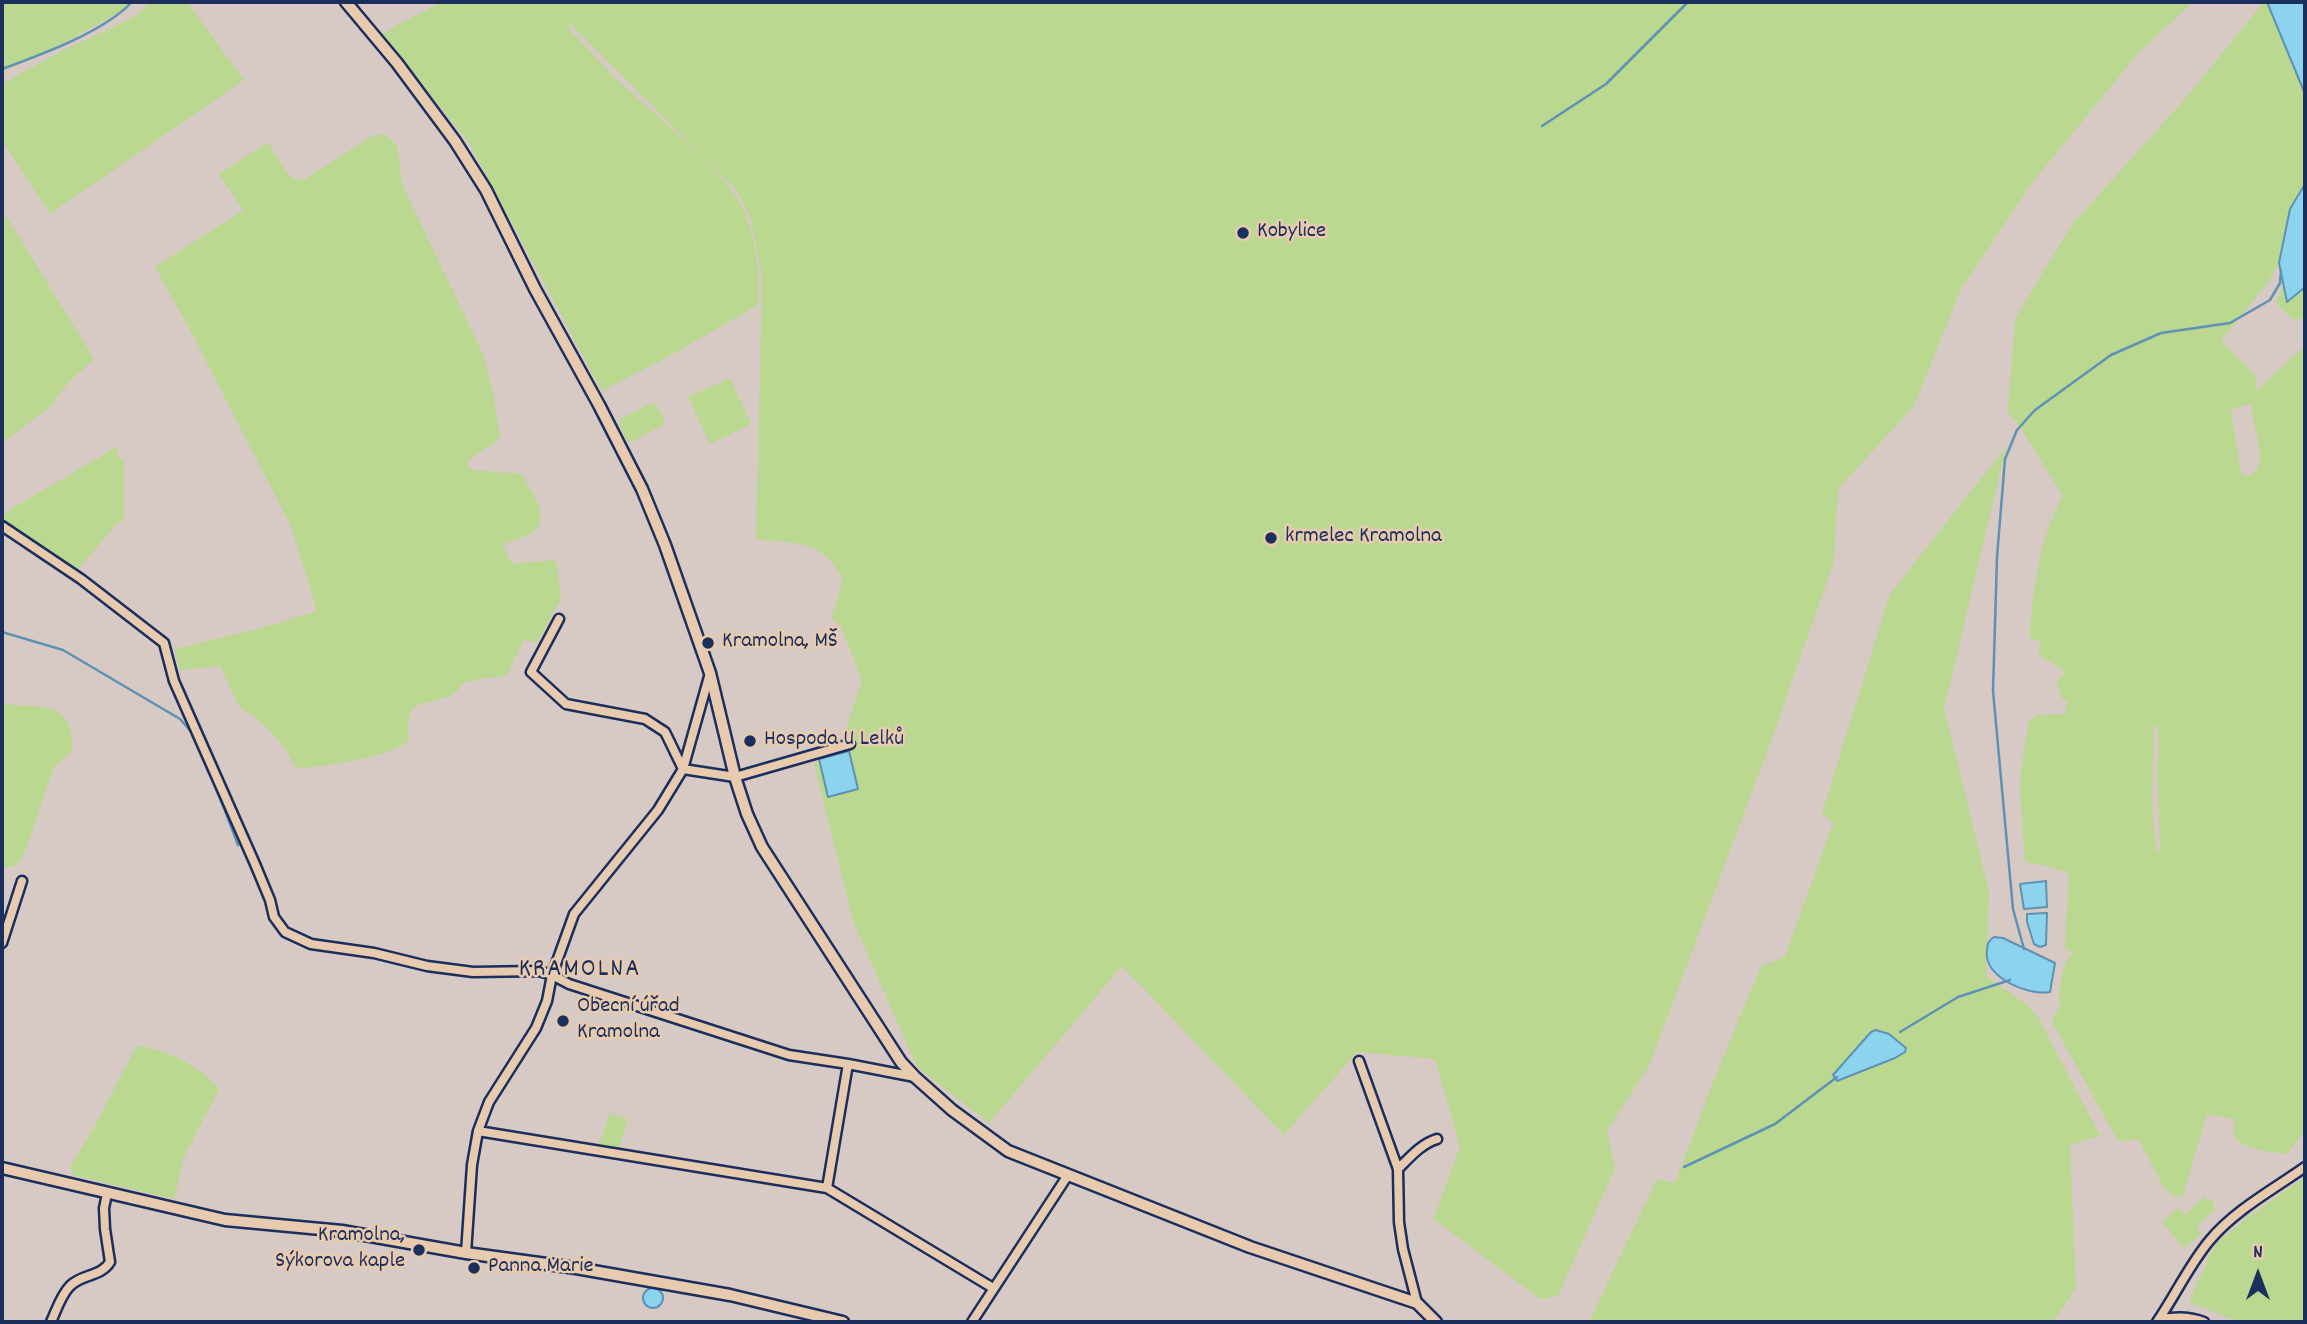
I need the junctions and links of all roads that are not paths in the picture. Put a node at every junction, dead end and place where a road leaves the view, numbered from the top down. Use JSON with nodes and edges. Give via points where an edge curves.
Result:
{"nodes":[{"id":1,"x":346,"y":2,"type":"edge"},
{"id":2,"x":2,"y":526,"type":"edge"},
{"id":3,"x":559,"y":619,"type":"dead end"},
{"id":4,"x":710,"y":673,"type":"junction"},
{"id":5,"x":850,"y":744,"type":"dead end"},
{"id":6,"x":683,"y":769,"type":"junction"},
{"id":7,"x":735,"y":777,"type":"junction"},
{"id":8,"x":22,"y":881,"type":"dead end"},
{"id":9,"x":2,"y":943,"type":"edge"},
{"id":10,"x":552,"y":975,"type":"junction"},
{"id":11,"x":1359,"y":1061,"type":"dead end"},
{"id":12,"x":848,"y":1064,"type":"junction"},
{"id":13,"x":915,"y":1077,"type":"junction"},
{"id":14,"x":478,"y":1131,"type":"junction"},
{"id":15,"x":1437,"y":1139,"type":"dead end"},
{"id":16,"x":2305,"y":1167,"type":"edge"},
{"id":17,"x":2,"y":1168,"type":"edge"},
{"id":18,"x":1398,"y":1168,"type":"junction"},
{"id":19,"x":1068,"y":1175,"type":"junction"},
{"id":20,"x":827,"y":1188,"type":"junction"},
{"id":21,"x":107,"y":1194,"type":"junction"},
{"id":22,"x":466,"y":1253,"type":"junction"},
{"id":23,"x":993,"y":1288,"type":"junction"},
{"id":24,"x":1417,"y":1303,"type":"junction"},
{"id":25,"x":2158,"y":1321,"type":"edge"},
{"id":26,"x":51,"y":1322,"type":"edge"},
{"id":27,"x":843,"y":1322,"type":"edge"},
{"id":28,"x":972,"y":1322,"type":"edge"},
{"id":29,"x":1436,"y":1322,"type":"edge"},
{"id":30,"x":2203,"y":1322,"type":"edge"}],
"edges":[{"from":1,"to":4,"type":"street","via":[[397,63],[486,190],[642,489]]},
{"from":2,"to":10,"type":"street","via":[[82,579],[164,643],[174,681],[256,864],[274,917],[285,932],[311,944],[427,966]]},
{"from":3,"to":6,"type":"street","via":[[531,673],[566,704],[645,719],[665,732]]},
{"from":4,"to":6,"type":"street"},
{"from":4,"to":7,"type":"street"},
{"from":5,"to":7,"type":"street"},
{"from":6,"to":7,"type":"street"},
{"from":6,"to":10,"type":"street","via":[[658,810],[574,914]]},
{"from":7,"to":13,"type":"street","via":[[762,847]]},
{"from":8,"to":9,"type":"street"},
{"from":10,"to":12,"type":"street","via":[[789,1055]]},
{"from":10,"to":14,"type":"street","via":[[536,1028],[489,1102]]},
{"from":11,"to":18,"type":"street"},
{"from":12,"to":13,"type":"street"},
{"from":12,"to":20,"type":"street"},
{"from":13,"to":19,"type":"street","via":[[1008,1151]]},
{"from":14,"to":20,"type":"street"},
{"from":14,"to":22,"type":"street"},
{"from":15,"to":18,"type":"street"},
{"from":16,"to":25,"type":"street","via":[[2211,1239]]},
{"from":17,"to":21,"type":"street"},
{"from":18,"to":24,"type":"street","via":[[1399,1222]]},
{"from":19,"to":23,"type":"street"},
{"from":19,"to":24,"type":"street","via":[[1250,1247]]},
{"from":20,"to":23,"type":"street"},
{"from":21,"to":22,"type":"street","via":[[225,1220],[342,1231]]},
{"from":21,"to":26,"type":"street","via":[[104,1208],[110,1262],[70,1286]]},
{"from":22,"to":27,"type":"street","via":[[730,1295]]},
{"from":23,"to":28,"type":"street"},
{"from":24,"to":29,"type":"street"},
{"from":25,"to":30,"type":"street","via":[[2177,1317]]}]}
